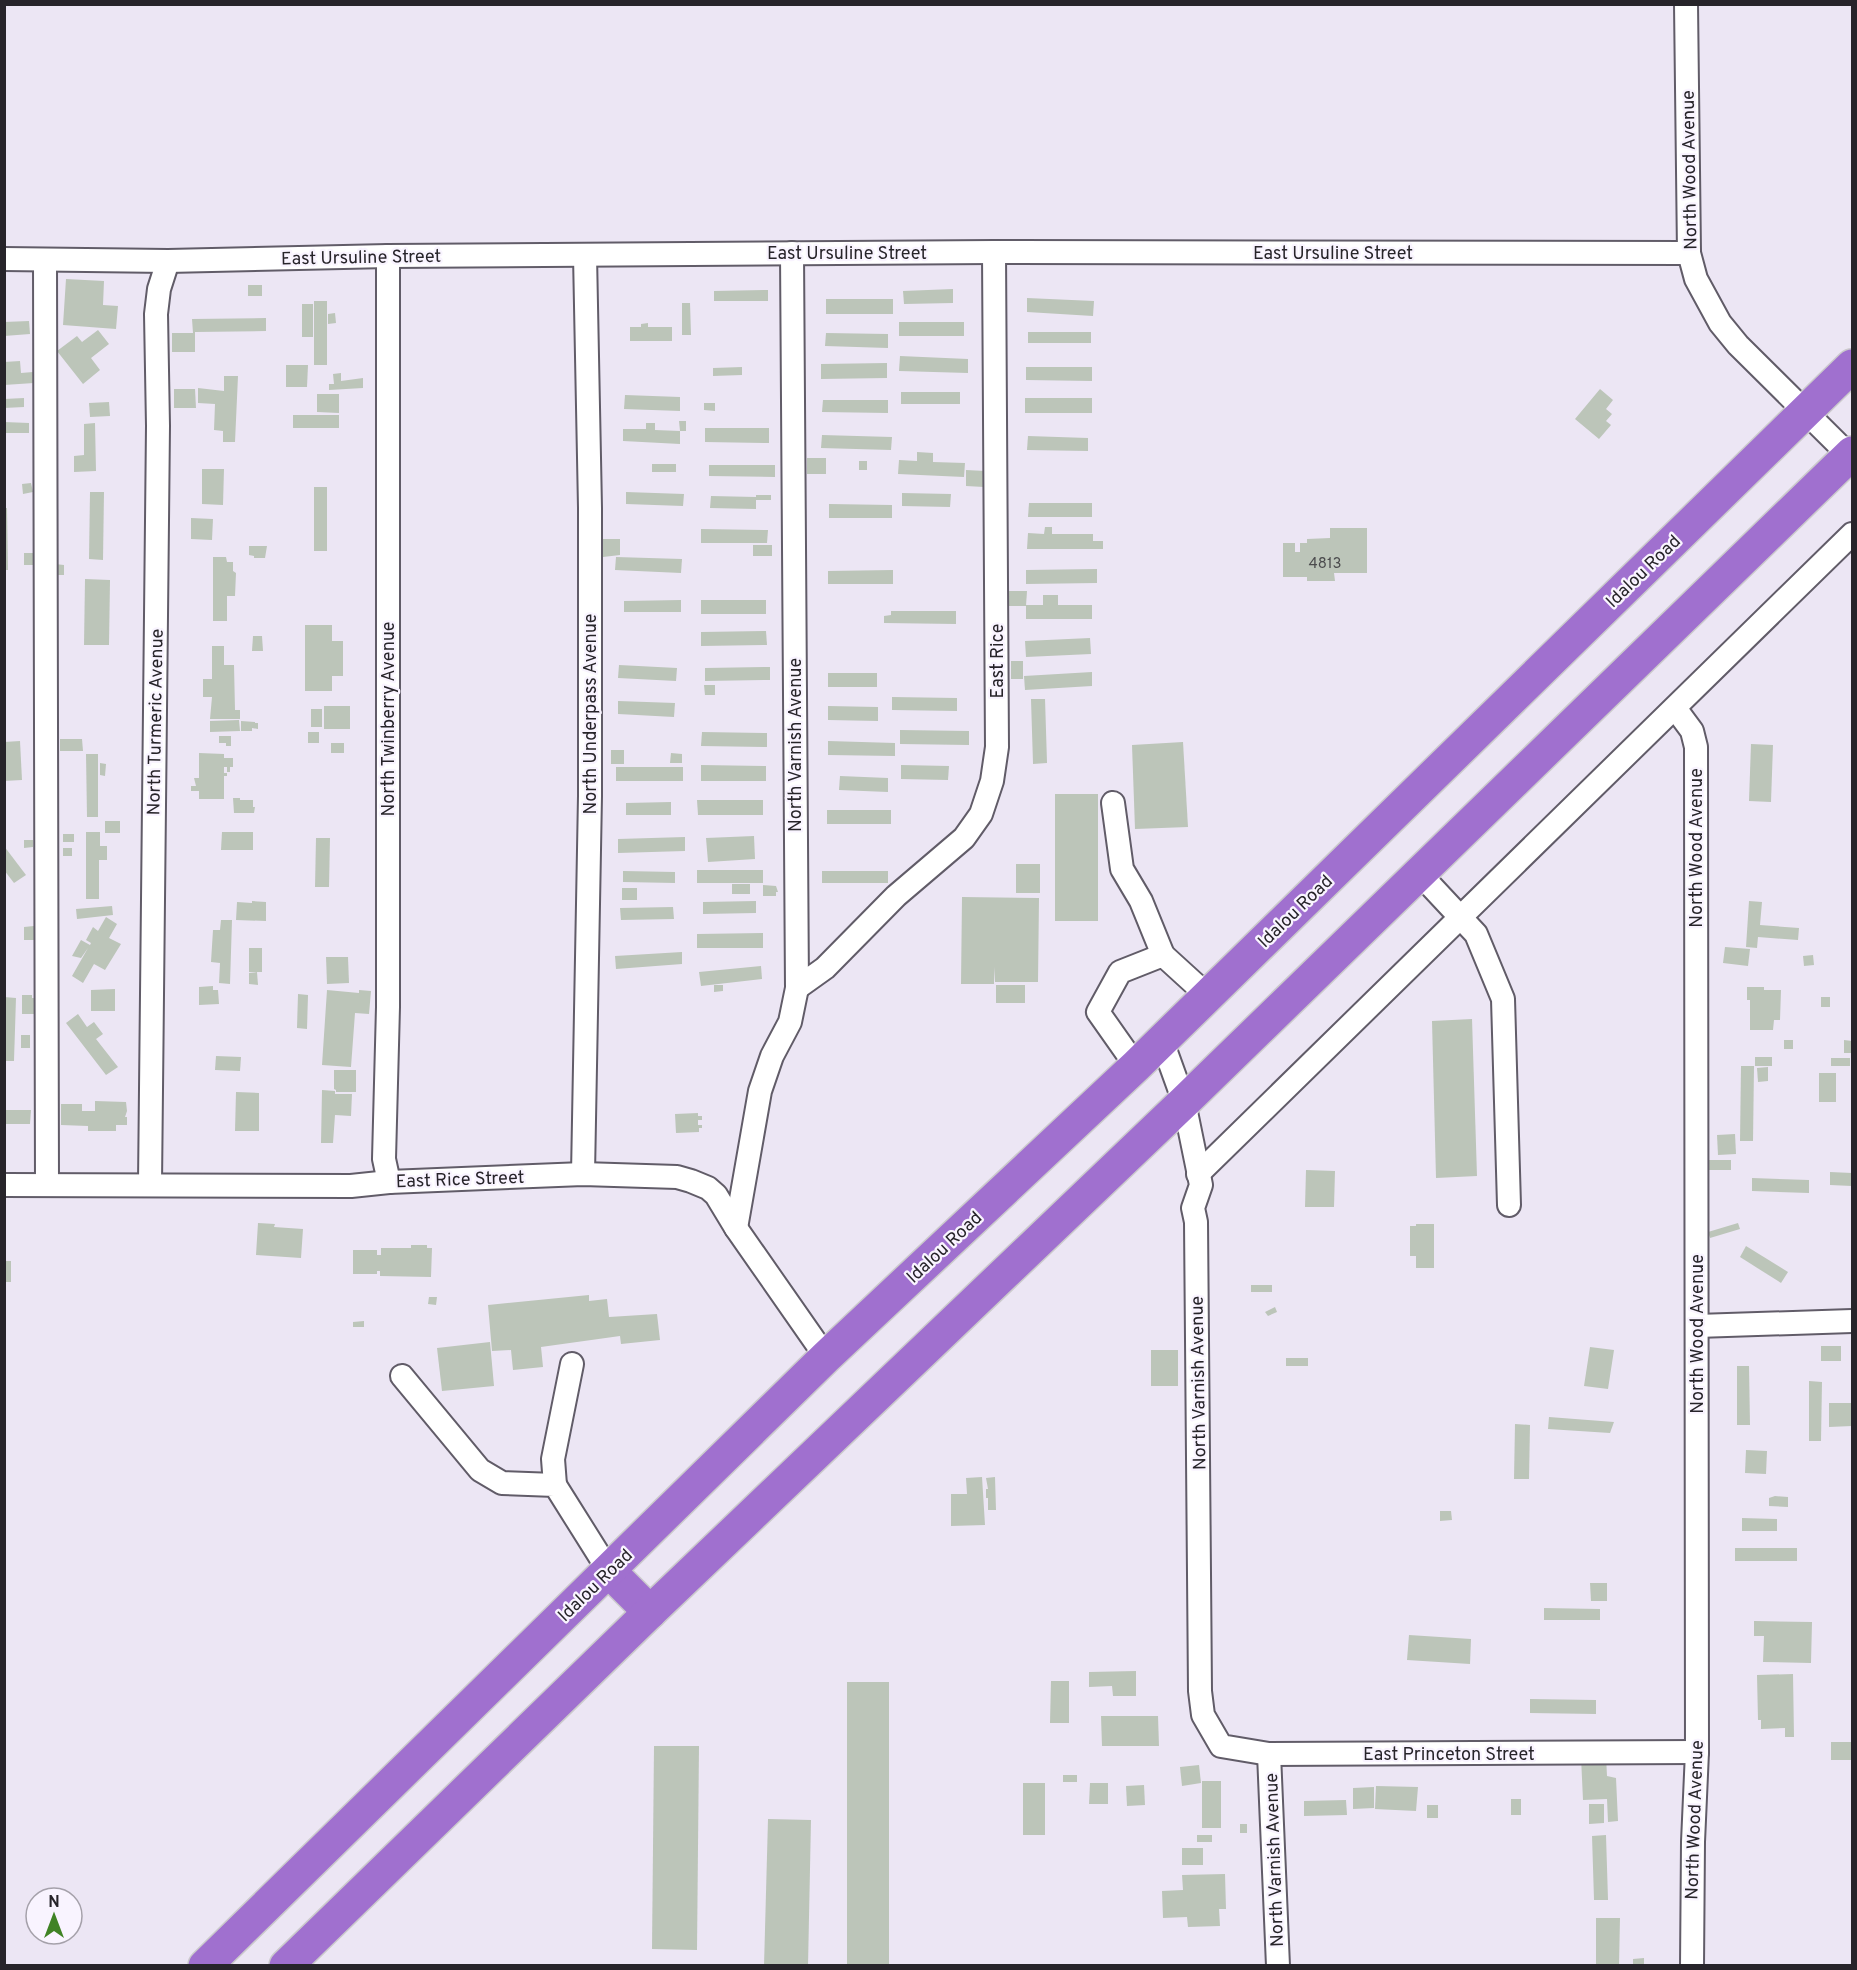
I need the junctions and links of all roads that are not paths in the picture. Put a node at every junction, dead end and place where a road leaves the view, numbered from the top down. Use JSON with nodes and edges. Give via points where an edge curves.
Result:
{"nodes":[{"id":1,"x":1686,"y":4,"type":"edge"},
{"id":2,"x":994,"y":252,"type":"junction"},
{"id":3,"x":792,"y":253,"type":"junction"},
{"id":4,"x":1689,"y":253,"type":"junction"},
{"id":5,"x":585,"y":255,"type":"junction"},
{"id":6,"x":388,"y":256,"type":"junction"},
{"id":7,"x":4,"y":259,"type":"edge"},
{"id":8,"x":45,"y":260,"type":"junction"},
{"id":9,"x":168,"y":261,"type":"junction"},
{"id":10,"x":1852,"y":366,"type":"edge"},
{"id":11,"x":1806,"y":412,"type":"junction"},
{"id":12,"x":1852,"y":455,"type":"edge"},
{"id":13,"x":1852,"y":534,"type":"edge"},
{"id":14,"x":1675,"y":708,"type":"junction"},
{"id":15,"x":1113,"y":803,"type":"dead end"},
{"id":16,"x":1419,"y":873,"type":"junction"},
{"id":17,"x":1461,"y":918,"type":"junction"},
{"id":18,"x":1162,"y":955,"type":"junction"},
{"id":19,"x":797,"y":988,"type":"junction"},
{"id":20,"x":1208,"y":996,"type":"junction"},
{"id":21,"x":1162,"y":1041,"type":"junction"},
{"id":22,"x":1136,"y":1066,"type":"junction"},
{"id":23,"x":1184,"y":1102,"type":"junction"},
{"id":24,"x":583,"y":1174,"type":"junction"},
{"id":25,"x":1198,"y":1174,"type":"junction"},
{"id":26,"x":389,"y":1182,"type":"junction"},
{"id":27,"x":150,"y":1184,"type":"junction"},
{"id":28,"x":4,"y":1185,"type":"edge"},
{"id":29,"x":47,"y":1185,"type":"junction"},
{"id":30,"x":1509,"y":1205,"type":"dead end"},
{"id":31,"x":735,"y":1228,"type":"junction"},
{"id":32,"x":1852,"y":1321,"type":"edge"},
{"id":33,"x":1697,"y":1326,"type":"junction"},
{"id":34,"x":826,"y":1357,"type":"junction"},
{"id":35,"x":572,"y":1364,"type":"dead end"},
{"id":36,"x":402,"y":1376,"type":"dead end"},
{"id":37,"x":555,"y":1485,"type":"junction"},
{"id":38,"x":609,"y":1571,"type":"junction"},
{"id":39,"x":650,"y":1612,"type":"junction"},
{"id":40,"x":1211,"y":1730,"type":"joint"},
{"id":41,"x":1697,"y":1752,"type":"junction"},
{"id":42,"x":1269,"y":1754,"type":"junction"},
{"id":43,"x":205,"y":1965,"type":"edge"},
{"id":44,"x":286,"y":1965,"type":"edge"},
{"id":45,"x":1278,"y":1965,"type":"edge"},
{"id":46,"x":1692,"y":1965,"type":"edge"}],
"edges":[{"from":1,"to":4,"type":"street","name":"North Wood Avenue"},
{"from":2,"to":3,"type":"street","name":"East Ursuline Street"},
{"from":2,"to":4,"type":"street","name":"East Ursuline Street"},
{"from":2,"to":19,"type":"street","name":"East Rice","via":[[998,747],[992,781],[981,814],[964,838],[896,896],[825,968]]},
{"from":3,"to":5,"type":"street","name":"East Ursuline Street"},
{"from":3,"to":19,"type":"street","name":"North Varnish Avenue"},
{"from":4,"to":11,"type":"street","name":"North Wood Avenue","via":[[1696,279],[1720,323]]},
{"from":5,"to":6,"type":"street","name":"East Ursuline Street"},
{"from":5,"to":24,"type":"street","name":"North Underpass Avenue","via":[[591,796]]},
{"from":6,"to":9,"type":"street","name":"East Ursuline Street"},
{"from":6,"to":26,"type":"street","name":"North Twinberry Avenue","via":[[388,1007],[384,1159]]},
{"from":7,"to":8,"type":"street","name":"East Ursuline Street"},
{"from":8,"to":9,"type":"street","name":"East Ursuline Street"},
{"from":8,"to":29,"type":"street"},
{"from":9,"to":27,"type":"street","name":"North Turmeric Avenue","via":[[156,314]]},
{"from":10,"to":11,"type":"highway","name":"Idalou Road"},
{"from":11,"to":12,"type":"street","name":"North Wood Avenue"},
{"from":11,"to":20,"type":"highway","name":"Idalou Road"},
{"from":12,"to":16,"type":"highway"},
{"from":13,"to":14,"type":"street"},
{"from":14,"to":17,"type":"street"},
{"from":14,"to":33,"type":"street","name":"North Wood Avenue","via":[[1692,731],[1696,747]]},
{"from":15,"to":18,"type":"street","via":[[1122,869],[1141,901]]},
{"from":16,"to":17,"type":"street"},
{"from":16,"to":23,"type":"highway"},
{"from":17,"to":25,"type":"street"},
{"from":17,"to":30,"type":"street","via":[[1476,934],[1503,999]]},
{"from":18,"to":20,"type":"street"},
{"from":18,"to":22,"type":"street","via":[[1120,972],[1098,1012]]},
{"from":19,"to":31,"type":"street","name":"North Varnish Avenue","via":[[790,1022],[760,1091]]},
{"from":20,"to":21,"type":"highway","name":"Idalou Road"},
{"from":21,"to":22,"type":"highway","name":"Idalou Road"},
{"from":21,"to":23,"type":"street","name":"North Varnish Avenue"},
{"from":22,"to":34,"type":"highway","name":"Idalou Road"},
{"from":23,"to":25,"type":"street","name":"North Varnish Avenue"},
{"from":23,"to":39,"type":"highway"},
{"from":24,"to":26,"type":"street","name":"East Rice Street"},
{"from":24,"to":31,"type":"street","name":"East Rice Street","via":[[677,1177],[691,1181],[716,1195]]},
{"from":25,"to":40,"type":"street","name":"North Varnish Avenue","via":[[1200,1185],[1193,1208],[1200,1691],[1203,1715]]},
{"from":26,"to":27,"type":"street","name":"East Rice Street","via":[[351,1186]]},
{"from":27,"to":29,"type":"street","name":"East Rice Street"},
{"from":28,"to":29,"type":"street","name":"East Rice Street"},
{"from":31,"to":34,"type":"street","name":"East Rice Street"},
{"from":32,"to":33,"type":"street"},
{"from":33,"to":41,"type":"street","name":"North Wood Avenue"},
{"from":34,"to":38,"type":"highway","name":"Idalou Road"},
{"from":35,"to":37,"type":"street","via":[[553,1459]]},
{"from":36,"to":37,"type":"street","via":[[480,1470],[502,1483]]},
{"from":37,"to":38,"type":"street"},
{"from":38,"to":39,"type":"highway"},
{"from":38,"to":43,"type":"highway","name":"Idalou Road"},
{"from":39,"to":44,"type":"highway"},
{"from":40,"to":42,"type":"street","name":"East Princeton Street","via":[[1221,1746]]},
{"from":41,"to":42,"type":"street","name":"East Princeton Street"},
{"from":41,"to":46,"type":"street","name":"North Wood Avenue"},
{"from":42,"to":45,"type":"street","name":"North Varnish Avenue"}]}
